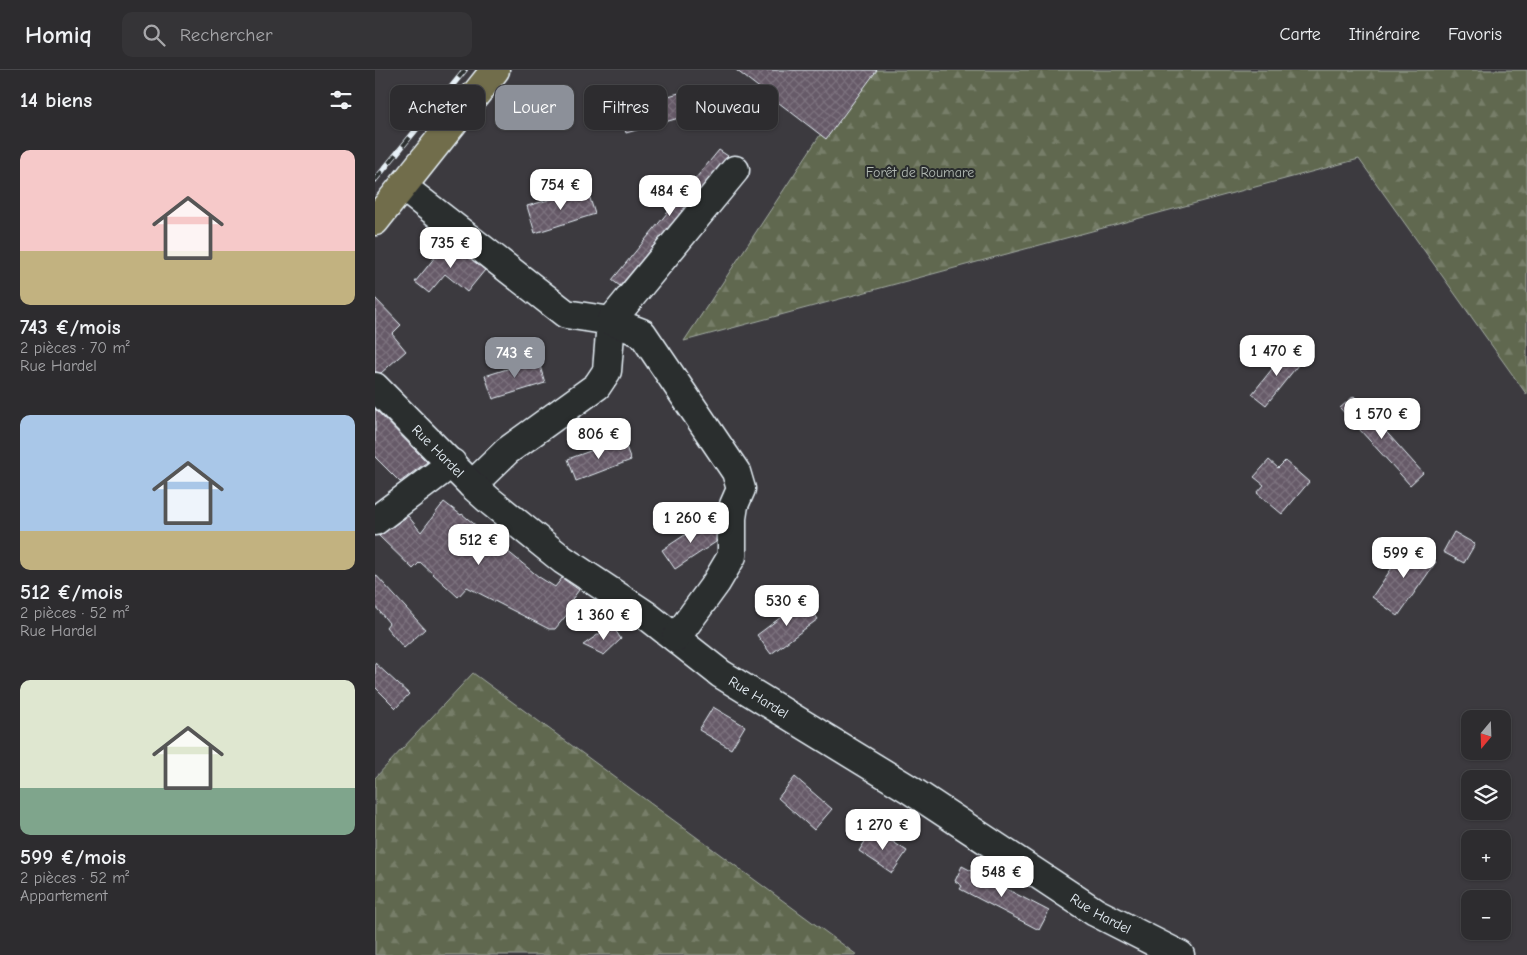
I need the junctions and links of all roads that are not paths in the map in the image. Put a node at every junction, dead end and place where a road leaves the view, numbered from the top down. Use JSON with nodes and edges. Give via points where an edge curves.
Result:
{"nodes":[{"id":1,"x":495,"y":70,"type":"edge"},
{"id":2,"x":735,"y":170,"type":"dead end"},
{"id":3,"x":403,"y":187,"type":"junction"},
{"id":4,"x":375,"y":221,"type":"edge"},
{"id":5,"x":611,"y":321,"type":"junction"},
{"id":6,"x":375,"y":387,"type":"edge"},
{"id":7,"x":452,"y":463,"type":"junction"},
{"id":8,"x":472,"y":486,"type":"junction"},
{"id":9,"x":375,"y":521,"type":"edge"},
{"id":10,"x":676,"y":638,"type":"junction"},
{"id":11,"x":1180,"y":955,"type":"edge"}],
"edges":[{"from":1,"to":3,"type":"main road"},
{"from":2,"to":5,"type":"street"},
{"from":3,"to":4,"type":"main road"},
{"from":3,"to":5,"type":"street","via":[[566,314]]},
{"from":5,"to":8,"type":"street","via":[[607,371],[597,386],[507,451]]},
{"from":5,"to":10,"type":"street","via":[[642,333],[736,472],[741,489],[732,518],[732,556]]},
{"from":6,"to":7,"type":"street","name":"Rue Hardel"},
{"from":7,"to":8,"type":"street","name":"Rue Hardel"},
{"from":7,"to":9,"type":"street"},
{"from":8,"to":10,"type":"street","name":"Rue Hardel","via":[[563,560]]},
{"from":10,"to":11,"type":"street","name":"Rue Hardel","via":[[721,674],[909,789],[1095,912]]}]}
